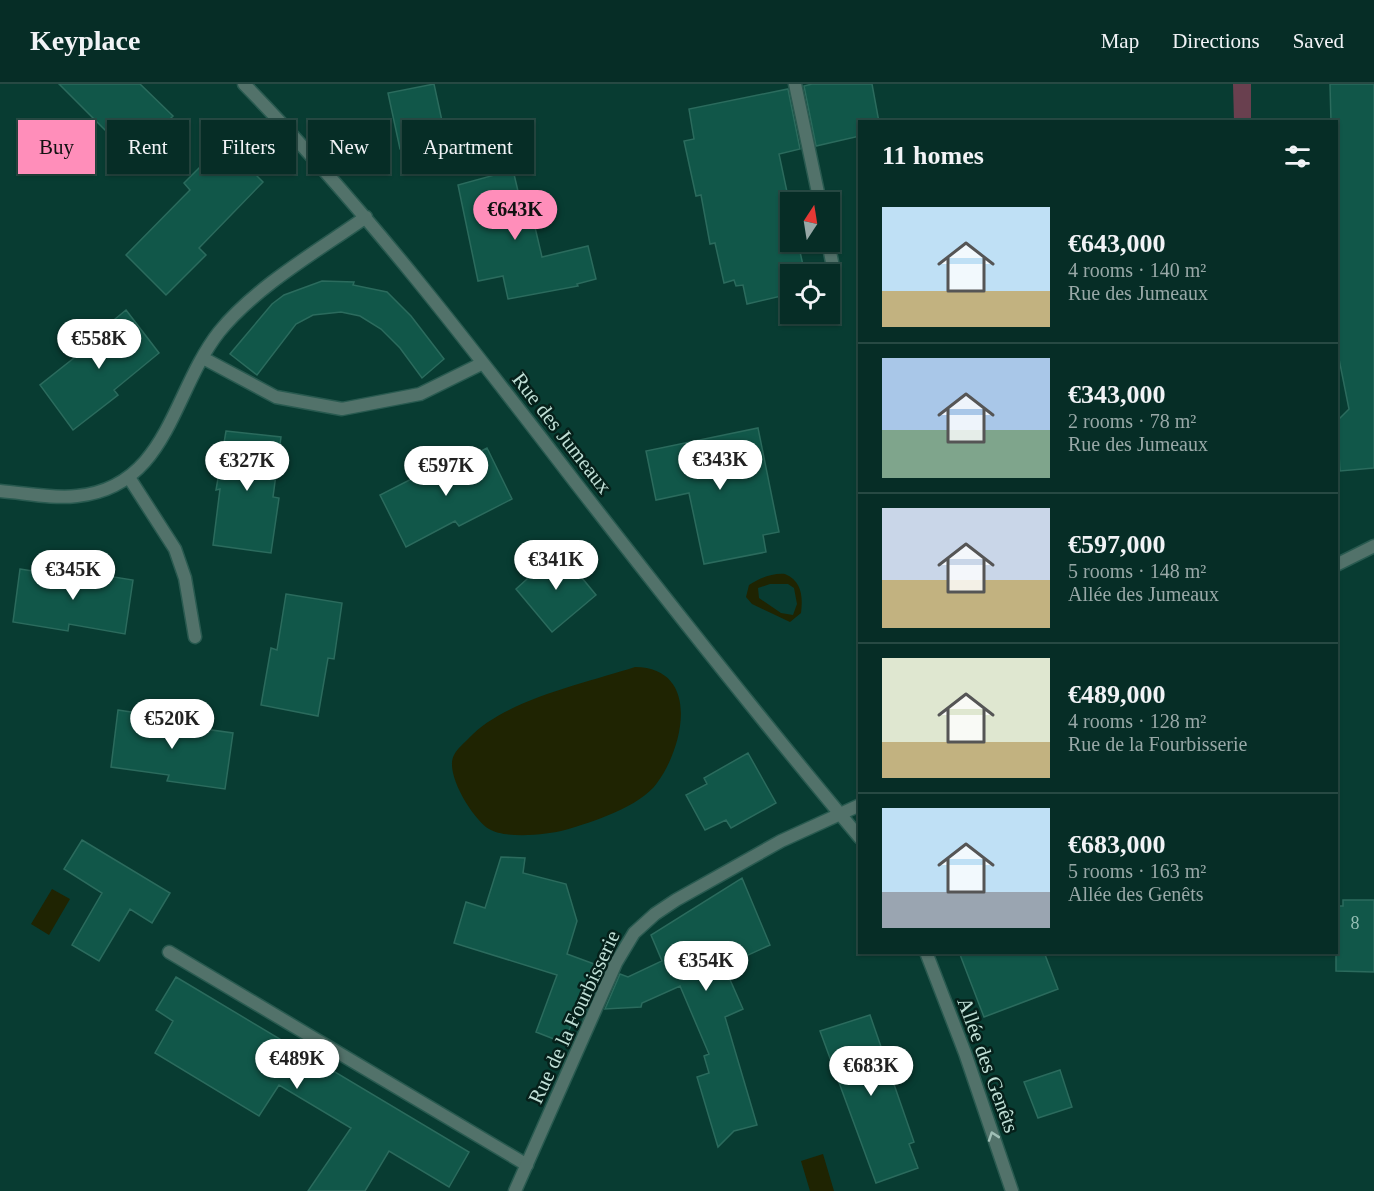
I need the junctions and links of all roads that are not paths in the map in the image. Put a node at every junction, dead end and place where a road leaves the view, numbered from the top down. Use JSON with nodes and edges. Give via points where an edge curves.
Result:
{"nodes":[{"id":1,"x":244,"y":84,"type":"edge"},
{"id":2,"x":795,"y":84,"type":"edge"},
{"id":3,"x":818,"y":192,"type":"edge"},
{"id":4,"x":366,"y":217,"type":"junction"},
{"id":5,"x":830,"y":252,"type":"edge"},
{"id":6,"x":832,"y":262,"type":"dead end"},
{"id":7,"x":203,"y":358,"type":"junction"},
{"id":8,"x":483,"y":363,"type":"junction"},
{"id":9,"x":130,"y":479,"type":"junction"},
{"id":10,"x":0,"y":491,"type":"edge"},
{"id":11,"x":1374,"y":546,"type":"edge"},
{"id":12,"x":1338,"y":564,"type":"edge"},
{"id":13,"x":195,"y":637,"type":"dead end"},
{"id":14,"x":858,"y":806,"type":"edge"},
{"id":15,"x":840,"y":815,"type":"junction"},
{"id":16,"x":858,"y":836,"type":"edge"},
{"id":17,"x":169,"y":952,"type":"dead end"},
{"id":18,"x":927,"y":954,"type":"edge"},
{"id":19,"x":527,"y":1166,"type":"junction"},
{"id":20,"x":515,"y":1191,"type":"edge"},
{"id":21,"x":1012,"y":1191,"type":"edge"}],
"edges":[{"from":1,"to":4,"type":"street","name":"Rue des Jumeaux"},
{"from":2,"to":3,"type":"street"},
{"from":4,"to":7,"type":"street","via":[[254,298],[220,332]]},
{"from":4,"to":8,"type":"street","name":"Rue des Jumeaux"},
{"from":5,"to":6,"type":"street"},
{"from":7,"to":8,"type":"street","via":[[276,397],[342,409],[420,394]]},
{"from":7,"to":9,"type":"street","via":[[160,442]]},
{"from":8,"to":15,"type":"street","name":"Rue des Jumeaux"},
{"from":9,"to":10,"type":"street","via":[[98,494],[74,497]]},
{"from":9,"to":13,"type":"street","via":[[175,549],[185,578]]},
{"from":11,"to":12,"type":"street"},
{"from":14,"to":15,"type":"street","name":"Rue de la Fourbisserie"},
{"from":15,"to":16,"type":"street"},
{"from":15,"to":19,"type":"street","name":"Rue de la Fourbisserie","via":[[781,841],[676,900],[634,933],[616,963]]},
{"from":17,"to":19,"type":"street"},
{"from":21,"to":18,"type":"street","name":"Allée des Genêts","one_way":true},
{"from":19,"to":20,"type":"street","name":"Rue de la Fourbisserie"}]}
